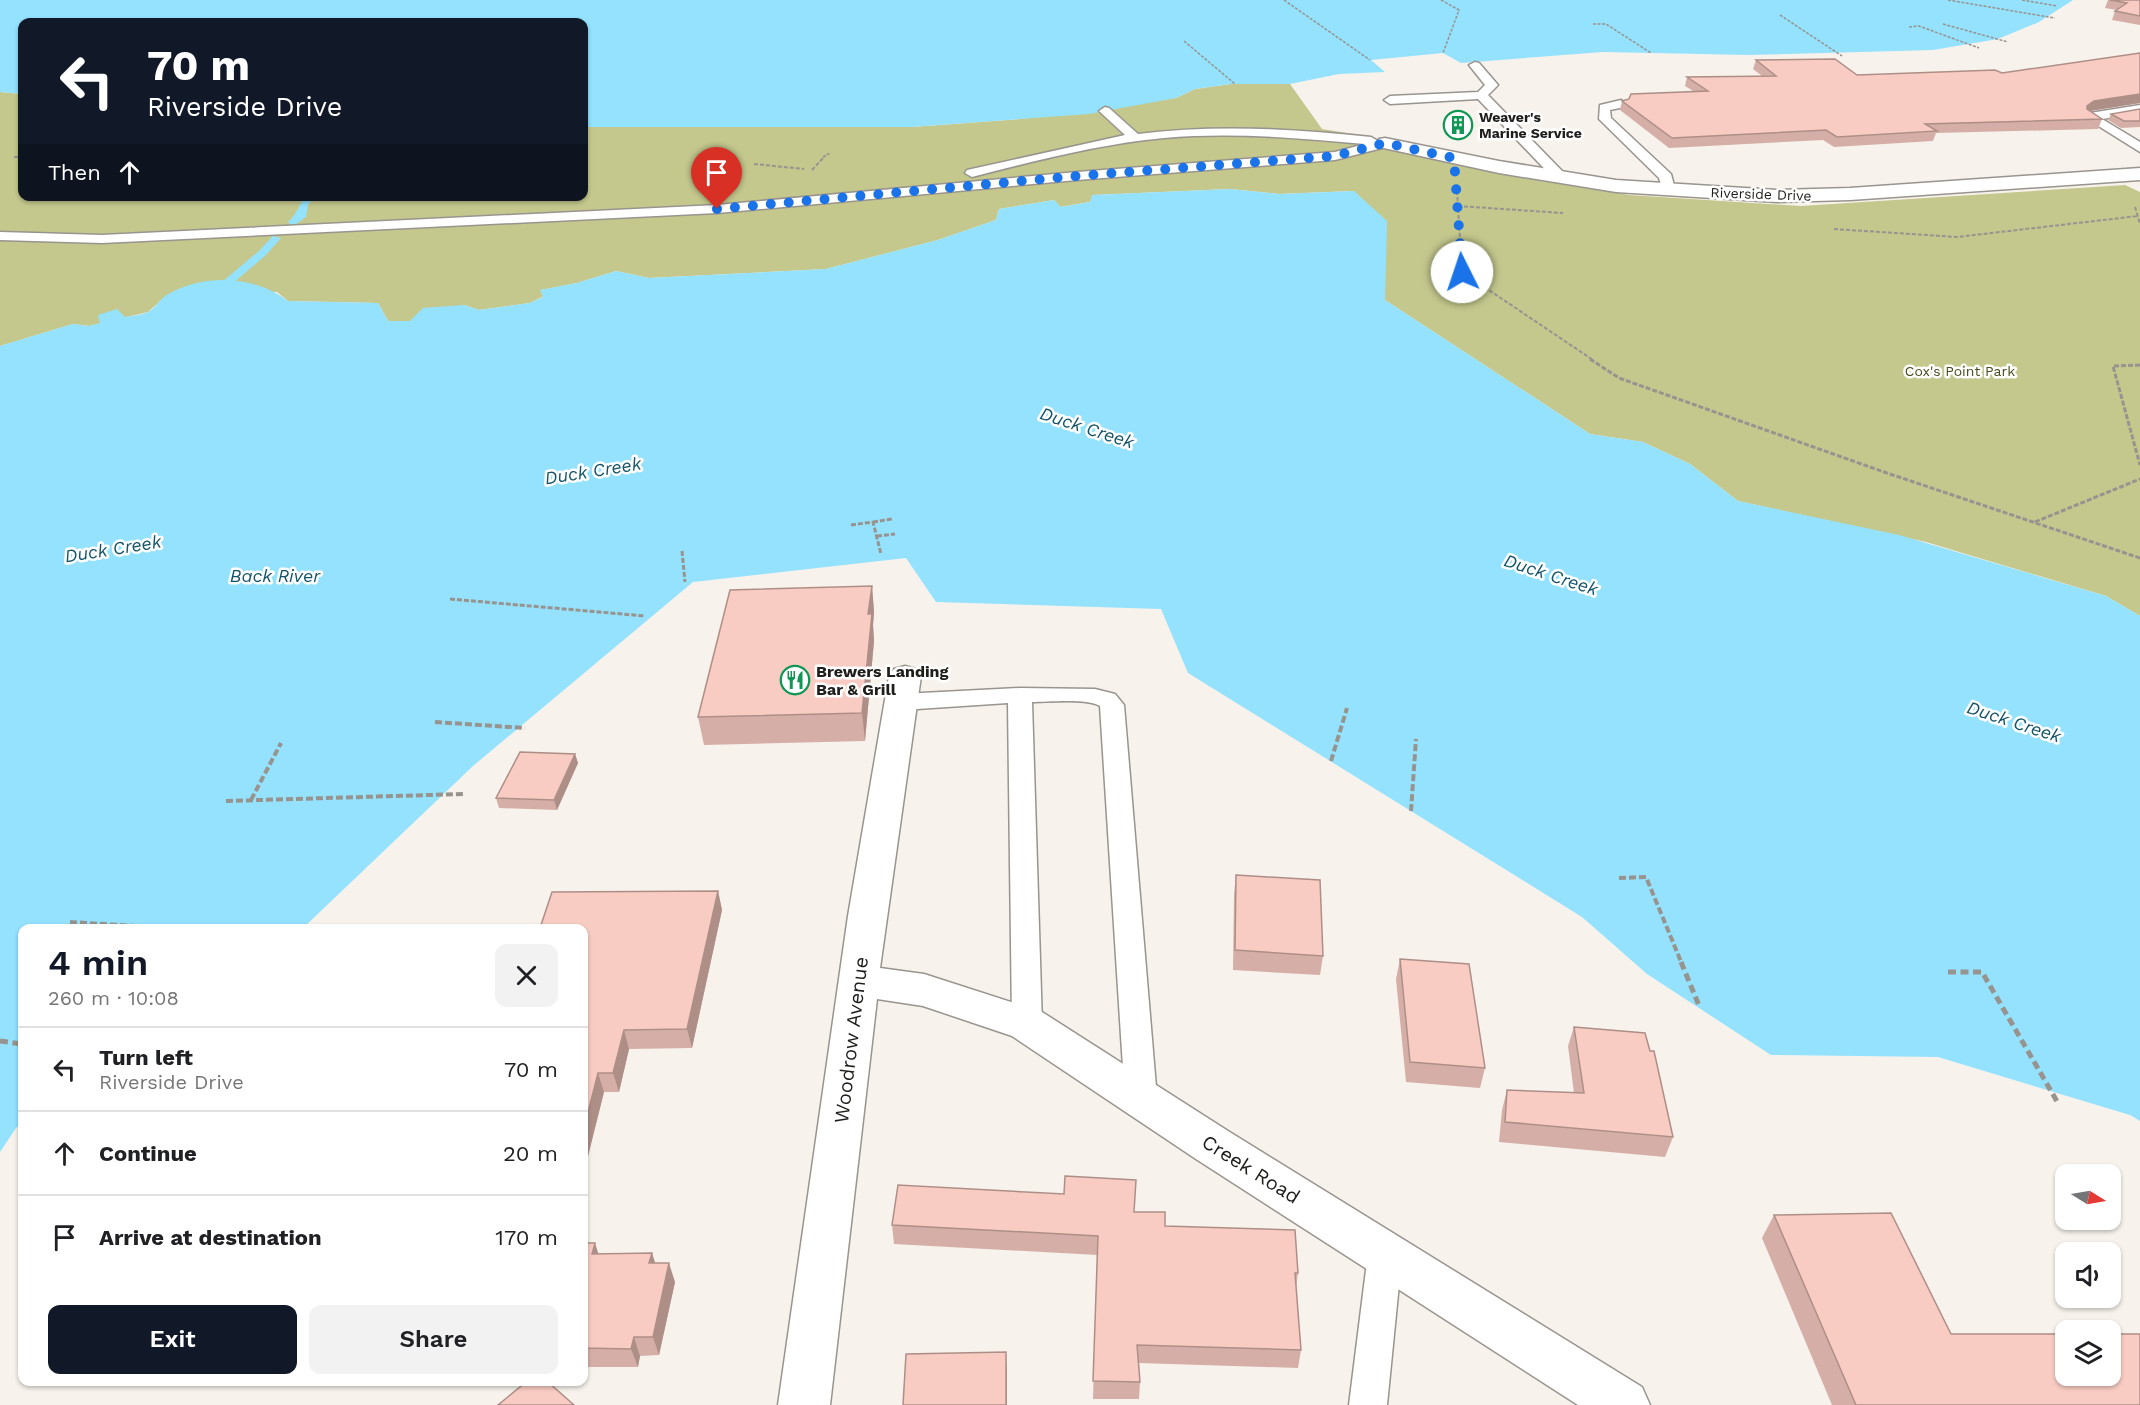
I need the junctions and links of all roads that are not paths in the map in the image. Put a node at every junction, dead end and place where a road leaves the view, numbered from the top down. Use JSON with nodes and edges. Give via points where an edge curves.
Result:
{"nodes":[{"id":1,"x":1475,"y":65,"type":"dead end"},
{"id":2,"x":1481,"y":95,"type":"junction"},
{"id":3,"x":1390,"y":100,"type":"dead end"},
{"id":4,"x":1621,"y":104,"type":"dead end"},
{"id":5,"x":2140,"y":109,"type":"edge"},
{"id":6,"x":1104,"y":111,"type":"dead end"},
{"id":7,"x":1135,"y":138,"type":"junction"},
{"id":8,"x":1385,"y":143,"type":"junction"},
{"id":9,"x":2140,"y":148,"type":"edge"},
{"id":10,"x":2140,"y":174,"type":"edge"},
{"id":11,"x":1561,"y":178,"type":"junction"},
{"id":12,"x":1668,"y":189,"type":"junction"},
{"id":13,"x":889,"y":193,"type":"junction"},
{"id":14,"x":0,"y":236,"type":"edge"},
{"id":15,"x":903,"y":689,"type":"joint"},
{"id":16,"x":1020,"y":695,"type":"junction"},
{"id":17,"x":859,"y":981,"type":"junction"},
{"id":18,"x":1028,"y":1024,"type":"junction"},
{"id":19,"x":1142,"y":1099,"type":"junction"},
{"id":20,"x":1384,"y":1254,"type":"junction"},
{"id":21,"x":804,"y":1405,"type":"edge"},
{"id":22,"x":1368,"y":1405,"type":"edge"},
{"id":23,"x":1624,"y":1405,"type":"edge"}],
"edges":[{"from":1,"to":2,"type":"lane","via":[[1492,85]]},
{"from":2,"to":3,"type":"lane"},
{"from":2,"to":11,"type":"lane"},
{"from":4,"to":12,"type":"lane","via":[[1604,108],[1605,119],[1666,177]]},
{"from":5,"to":9,"type":"lane","via":[[2090,117]]},
{"from":6,"to":7,"type":"lane"},
{"from":7,"to":8,"type":"lane","via":[[1264,132]]},
{"from":7,"to":13,"type":"lane","via":[[1054,153]]},
{"from":8,"to":11,"type":"street","name":"Riverside Drive"},
{"from":8,"to":13,"type":"lane","via":[[1335,156]]},
{"from":10,"to":12,"type":"street","name":"Riverside Drive","via":[[1804,196]]},
{"from":11,"to":12,"type":"street","name":"Riverside Drive"},
{"from":13,"to":14,"type":"lane","via":[[682,211],[102,238]]},
{"from":15,"to":16,"type":"lane"},
{"from":15,"to":17,"type":"street","name":"Woodrow Avenue"},
{"from":16,"to":18,"type":"lane"},
{"from":16,"to":19,"type":"lane","via":[[1095,696],[1112,705]]},
{"from":17,"to":18,"type":"street","name":"Creek Road","via":[[924,990]]},
{"from":17,"to":21,"type":"street","name":"Woodrow Avenue"},
{"from":18,"to":19,"type":"street","name":"Creek Road"},
{"from":19,"to":20,"type":"street","name":"Creek Road"},
{"from":20,"to":22,"type":"lane"},
{"from":20,"to":23,"type":"street","name":"Creek Road"}]}
